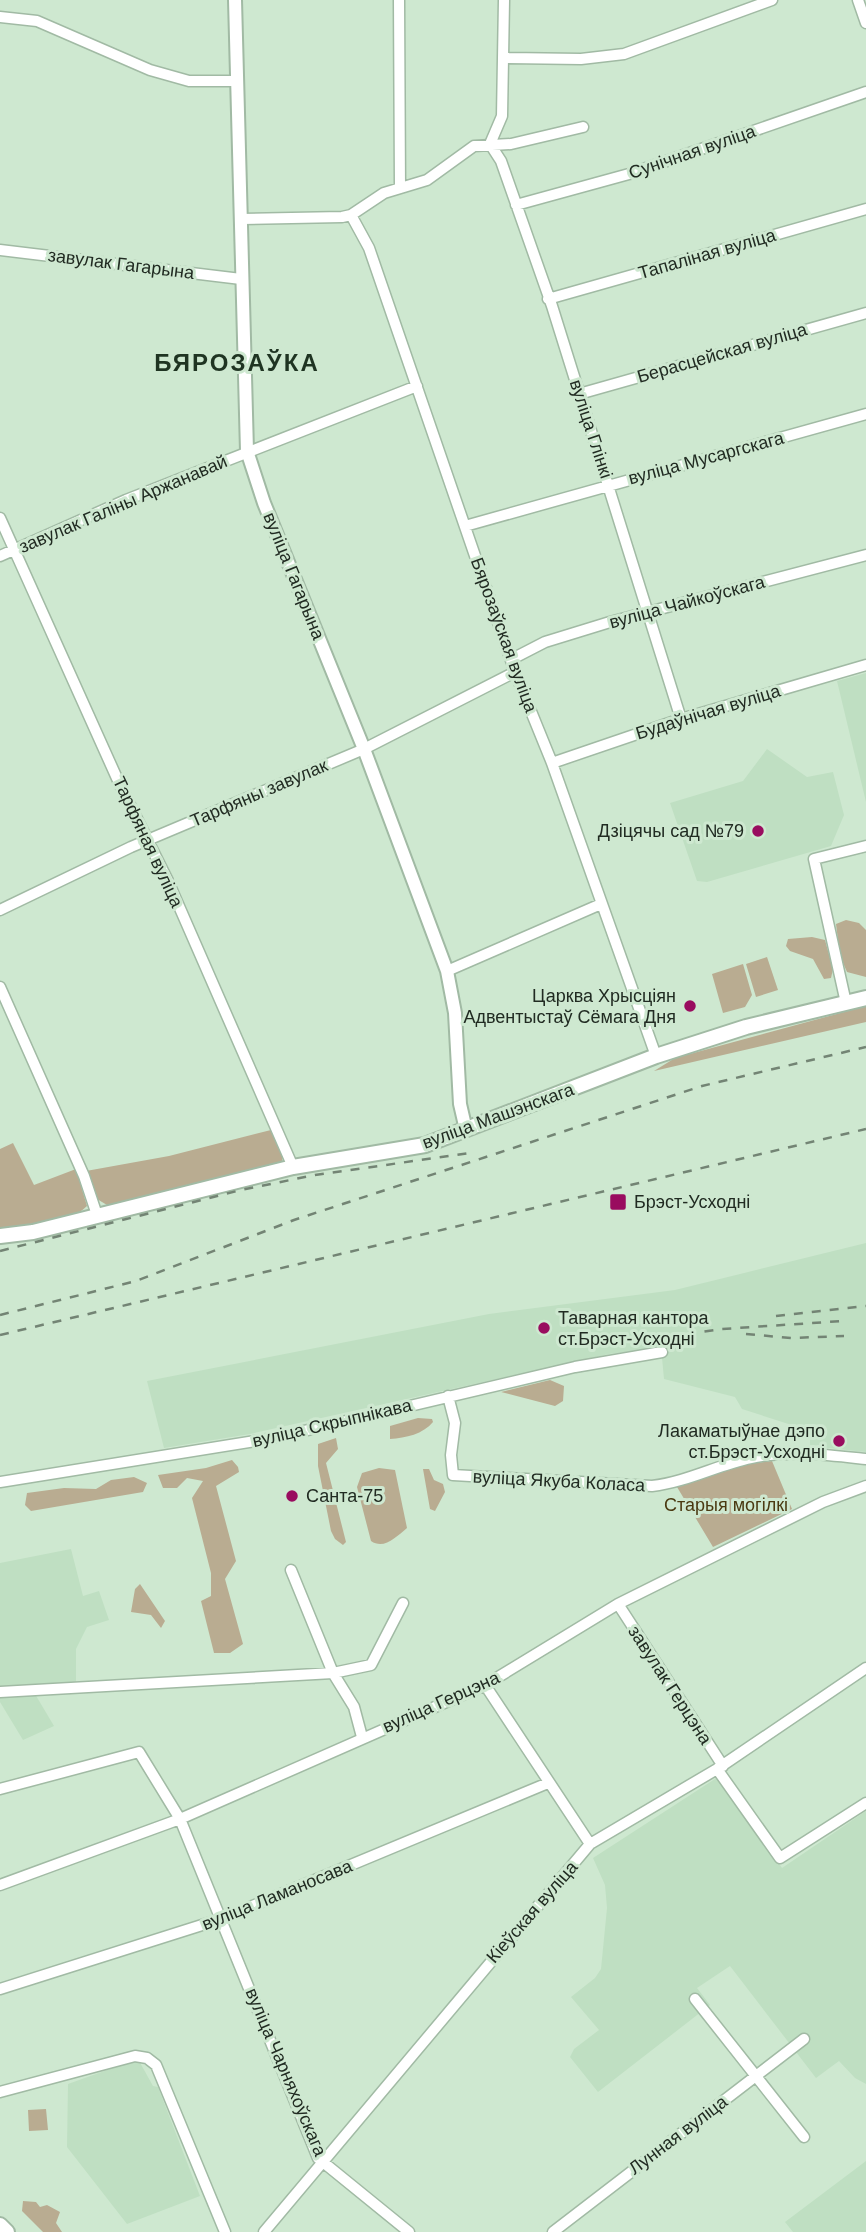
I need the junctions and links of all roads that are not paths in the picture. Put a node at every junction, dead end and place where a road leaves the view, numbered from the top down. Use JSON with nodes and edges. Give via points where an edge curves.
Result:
{"nodes":[{"id":1,"x":235,"y":0,"type":"edge"},
{"id":2,"x":399,"y":0,"type":"edge"},
{"id":3,"x":503,"y":0,"type":"edge"},
{"id":4,"x":772,"y":0,"type":"edge"},
{"id":5,"x":858,"y":0,"type":"edge"},
{"id":6,"x":0,"y":17,"type":"edge"},
{"id":7,"x":866,"y":23,"type":"edge"},
{"id":8,"x":504,"y":58,"type":"junction"},
{"id":9,"x":238,"y":81,"type":"junction"},
{"id":10,"x":866,"y":92,"type":"edge"},
{"id":11,"x":583,"y":127,"type":"dead end"},
{"id":12,"x":490,"y":144,"type":"junction"},
{"id":13,"x":400,"y":188,"type":"junction"},
{"id":14,"x":516,"y":205,"type":"junction"},
{"id":15,"x":866,"y":209,"type":"edge"},
{"id":16,"x":351,"y":215,"type":"junction"},
{"id":17,"x":241,"y":219,"type":"junction"},
{"id":18,"x":0,"y":250,"type":"edge"},
{"id":19,"x":241,"y":279,"type":"junction"},
{"id":20,"x":548,"y":299,"type":"junction"},
{"id":21,"x":866,"y":313,"type":"edge"},
{"id":22,"x":417,"y":386,"type":"junction"},
{"id":23,"x":579,"y":394,"type":"junction"},
{"id":24,"x":866,"y":414,"type":"edge"},
{"id":25,"x":247,"y":451,"type":"junction"},
{"id":26,"x":608,"y":484,"type":"junction"},
{"id":27,"x":0,"y":519,"type":"edge"},
{"id":28,"x":465,"y":526,"type":"junction"},
{"id":29,"x":14,"y":550,"type":"junction"},
{"id":30,"x":866,"y":555,"type":"edge"},
{"id":31,"x":0,"y":556,"type":"edge"},
{"id":32,"x":649,"y":614,"type":"junction"},
{"id":33,"x":512,"y":659,"type":"junction"},
{"id":34,"x":866,"y":665,"type":"edge"},
{"id":35,"x":515,"y":672,"type":"junction"},
{"id":36,"x":681,"y":719,"type":"junction"},
{"id":37,"x":364,"y":749,"type":"junction"},
{"id":38,"x":552,"y":763,"type":"junction"},
{"id":39,"x":148,"y":840,"type":"junction"},
{"id":40,"x":866,"y":846,"type":"edge"},
{"id":41,"x":601,"y":904,"type":"junction"},
{"id":42,"x":0,"y":910,"type":"edge"},
{"id":43,"x":447,"y":971,"type":"junction"},
{"id":44,"x":0,"y":988,"type":"edge"},
{"id":45,"x":866,"y":998,"type":"edge"},
{"id":46,"x":846,"y":1003,"type":"junction"},
{"id":47,"x":656,"y":1056,"type":"junction"},
{"id":48,"x":467,"y":1130,"type":"junction"},
{"id":49,"x":293,"y":1167,"type":"junction"},
{"id":50,"x":97,"y":1215,"type":"junction"},
{"id":51,"x":0,"y":1236,"type":"edge"},
{"id":52,"x":662,"y":1352,"type":"dead end"},
{"id":53,"x":448,"y":1396,"type":"junction"},
{"id":54,"x":866,"y":1459,"type":"edge"},
{"id":55,"x":0,"y":1482,"type":"edge"},
{"id":56,"x":866,"y":1486,"type":"edge"},
{"id":57,"x":291,"y":1570,"type":"dead end"},
{"id":58,"x":403,"y":1603,"type":"dead end"},
{"id":59,"x":618,"y":1604,"type":"junction"},
{"id":60,"x":866,"y":1668,"type":"edge"},
{"id":61,"x":333,"y":1673,"type":"junction"},
{"id":62,"x":485,"y":1685,"type":"junction"},
{"id":63,"x":0,"y":1692,"type":"edge"},
{"id":64,"x":362,"y":1737,"type":"junction"},
{"id":65,"x":720,"y":1767,"type":"junction"},
{"id":66,"x":548,"y":1783,"type":"junction"},
{"id":67,"x":0,"y":1789,"type":"edge"},
{"id":68,"x":866,"y":1803,"type":"edge"},
{"id":69,"x":180,"y":1819,"type":"junction"},
{"id":70,"x":590,"y":1844,"type":"junction"},
{"id":71,"x":0,"y":1885,"type":"edge"},
{"id":72,"x":221,"y":1919,"type":"junction"},
{"id":73,"x":0,"y":1989,"type":"edge"},
{"id":74,"x":695,"y":1999,"type":"dead end"},
{"id":75,"x":804,"y":2039,"type":"dead end"},
{"id":76,"x":757,"y":2076,"type":"junction"},
{"id":77,"x":0,"y":2092,"type":"edge"},
{"id":78,"x":804,"y":2137,"type":"dead end"},
{"id":79,"x":323,"y":2162,"type":"junction"},
{"id":80,"x":0,"y":2225,"type":"edge"},
{"id":81,"x":7,"y":2232,"type":"edge"},
{"id":82,"x":225,"y":2232,"type":"edge"},
{"id":83,"x":264,"y":2232,"type":"edge"},
{"id":84,"x":409,"y":2232,"type":"edge"},
{"id":85,"x":553,"y":2232,"type":"edge"}],
"edges":[{"from":1,"to":9,"type":"street","name":"вуліца Гагарына"},
{"from":2,"to":13,"type":"street"},
{"from":3,"to":8,"type":"street"},
{"from":4,"to":8,"type":"street","via":[[624,54],[582,60]]},
{"from":5,"to":7,"type":"street"},
{"from":6,"to":9,"type":"street","via":[[37,21],[176,78]]},
{"from":8,"to":12,"type":"street","via":[[502,116]]},
{"from":9,"to":17,"type":"street","name":"вуліца Гагарына"},
{"from":10,"to":14,"type":"street","name":"Сунічная вуліца","via":[[629,174]]},
{"from":11,"to":12,"type":"street","via":[[512,144]]},
{"from":12,"to":13,"type":"street","via":[[468,149],[427,180]]},
{"from":12,"to":14,"type":"street","name":"вуліца Глінкі","via":[[502,161]]},
{"from":13,"to":16,"type":"street"},
{"from":14,"to":20,"type":"street","name":"вуліца Глінкі"},
{"from":15,"to":20,"type":"street","name":"Тапаліная вуліца"},
{"from":16,"to":17,"type":"street"},
{"from":16,"to":22,"type":"street","name":"Бярозаўская вуліца","via":[[369,248]]},
{"from":17,"to":19,"type":"street","name":"вуліца Гагарына"},
{"from":18,"to":19,"type":"street","name":"завулак Гагарына"},
{"from":19,"to":25,"type":"street","name":"вуліца Гагарына"},
{"from":20,"to":23,"type":"street","name":"вуліца Глінкі"},
{"from":21,"to":23,"type":"street","name":"Берасцейская вуліца"},
{"from":22,"to":25,"type":"street","name":"завулак Галіны Аржанавай"},
{"from":22,"to":28,"type":"street","name":"Бярозаўская вуліца"},
{"from":23,"to":26,"type":"street","name":"вуліца Глінкі"},
{"from":24,"to":26,"type":"street","name":"вуліца Мусаргскага"},
{"from":25,"to":29,"type":"street","name":"завулак Галіны Аржанавай"},
{"from":25,"to":37,"type":"street","name":"вуліца Гагарына"},
{"from":26,"to":28,"type":"street","name":"вуліца Мусаргскага"},
{"from":26,"to":32,"type":"street","name":"вуліца Глінкі"},
{"from":27,"to":29,"type":"street","name":"Тарфяная вуліца"},
{"from":28,"to":33,"type":"street","name":"Бярозаўская вуліца"},
{"from":29,"to":31,"type":"street","name":"завулак Галіны Аржанавай"},
{"from":29,"to":39,"type":"street","name":"Тарфяная вуліца"},
{"from":30,"to":32,"type":"street","name":"вуліца Чайкоўскага"},
{"from":32,"to":33,"type":"street","name":"вуліца Чайкоўскага","via":[[545,642]]},
{"from":32,"to":36,"type":"street","name":"вуліца Глінкі"},
{"from":33,"to":35,"type":"street","name":"Бярозаўская вуліца"},
{"from":34,"to":36,"type":"street","name":"Будаўнічая вуліца"},
{"from":35,"to":37,"type":"street","name":"Тарфяны завулак"},
{"from":35,"to":38,"type":"street","name":"Бярозаўская вуліца"},
{"from":36,"to":38,"type":"street","name":"Будаўнічая вуліца"},
{"from":37,"to":39,"type":"street","name":"Тарфяны завулак"},
{"from":37,"to":43,"type":"street","name":"вуліца Гагарына"},
{"from":38,"to":41,"type":"street","name":"Бярозаўская вуліца"},
{"from":39,"to":42,"type":"street","name":"Тарфяны завулак"},
{"from":39,"to":49,"type":"street","name":"Тарфяная вуліца"},
{"from":40,"to":46,"type":"street","via":[[814,859]]},
{"from":41,"to":43,"type":"street"},
{"from":41,"to":47,"type":"street","name":"Бярозаўская вуліца"},
{"from":43,"to":48,"type":"street","name":"вуліца Гагарына","via":[[460,1104]]},
{"from":44,"to":50,"type":"street"},
{"from":45,"to":46,"type":"main road","name":"вуліца Машэнскага"},
{"from":46,"to":47,"type":"main road","name":"вуліца Машэнскага","via":[[746,1027]]},
{"from":47,"to":48,"type":"main road","name":"вуліца Машэнскага"},
{"from":48,"to":49,"type":"main road","name":"вуліца Машэнскага","via":[[411,1148]]},
{"from":49,"to":50,"type":"main road","name":"вуліца Машэнскага"},
{"from":50,"to":51,"type":"main road","name":"вуліца Машэнскага"},
{"from":52,"to":53,"type":"street","name":"вуліца Скрыпнікава"},
{"from":53,"to":54,"type":"street","name":"вуліца Якуба Коласа","via":[[456,1423],[453,1475],[652,1486],[677,1483],[754,1457],[813,1453]]},
{"from":53,"to":55,"type":"street","name":"вуліца Скрыпнікава","via":[[274,1438]]},
{"from":56,"to":59,"type":"street","name":"вуліца Герцэна","via":[[822,1503]]},
{"from":57,"to":61,"type":"street"},
{"from":58,"to":61,"type":"street","via":[[371,1665]]},
{"from":59,"to":62,"type":"street","name":"вуліца Герцэна"},
{"from":59,"to":65,"type":"street","name":"завулак Герцэна"},
{"from":60,"to":65,"type":"street","name":"Кіеўская вуліца"},
{"from":61,"to":63,"type":"street"},
{"from":61,"to":64,"type":"street","via":[[354,1707]]},
{"from":62,"to":64,"type":"street","name":"вуліца Герцэна"},
{"from":62,"to":66,"type":"street"},
{"from":64,"to":69,"type":"street","name":"вуліца Герцэна"},
{"from":65,"to":68,"type":"street","name":"завулак Герцэна","via":[[780,1858]]},
{"from":65,"to":70,"type":"street","name":"Кіеўская вуліца"},
{"from":66,"to":70,"type":"street"},
{"from":66,"to":72,"type":"street","name":"вуліца Ламаносава"},
{"from":67,"to":69,"type":"street","name":"вуліца Чарняхоўскага","via":[[139,1752]]},
{"from":69,"to":71,"type":"street","name":"вуліца Герцэна"},
{"from":69,"to":72,"type":"street","name":"вуліца Чарняхоўскага"},
{"from":70,"to":79,"type":"street","name":"Кіеўская вуліца"},
{"from":72,"to":73,"type":"street","name":"вуліца Ламаносава"},
{"from":72,"to":79,"type":"street","name":"вуліца Чарняхоўскага"},
{"from":74,"to":76,"type":"street"},
{"from":75,"to":76,"type":"street","name":"Лунная вуліца"},
{"from":76,"to":78,"type":"street"},
{"from":76,"to":85,"type":"street","name":"Лунная вуліца"},
{"from":77,"to":82,"type":"street","via":[[135,2056],[147,2058],[156,2065]]},
{"from":79,"to":83,"type":"street","name":"Кіеўская вуліца"},
{"from":79,"to":84,"type":"street","name":"вуліца Чарняхоўскага"},
{"from":80,"to":81,"type":"main road"}]}
